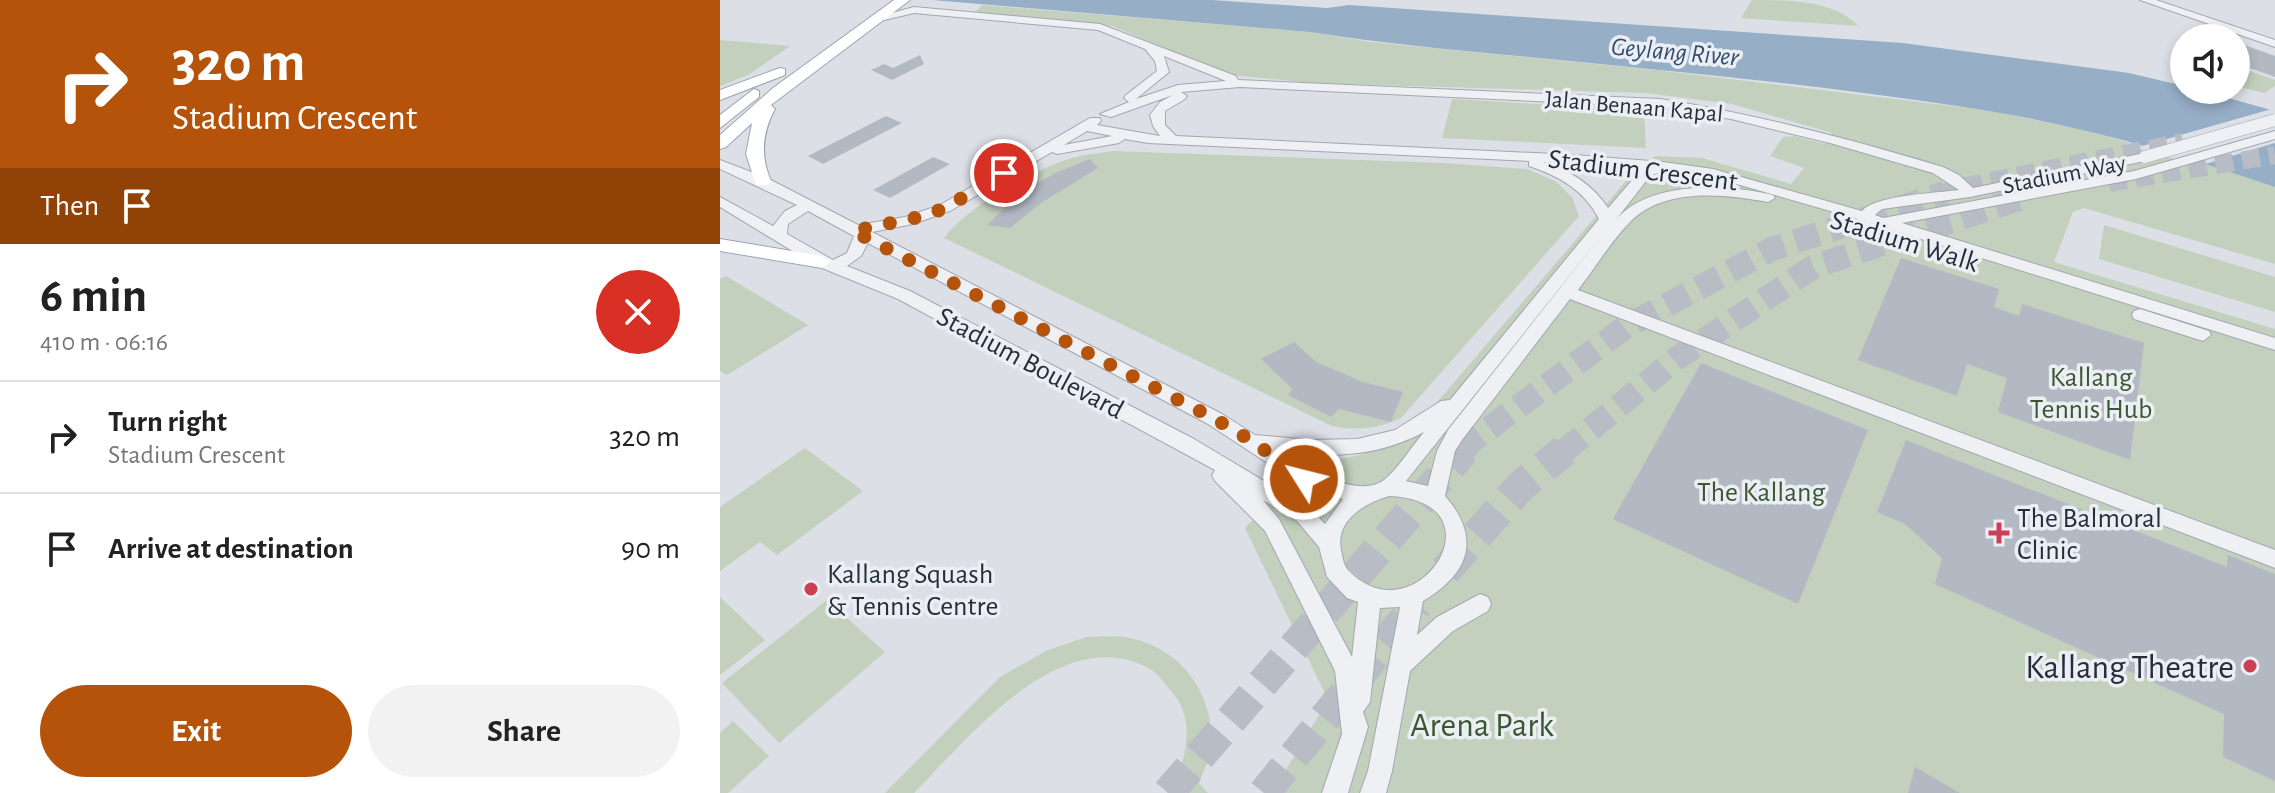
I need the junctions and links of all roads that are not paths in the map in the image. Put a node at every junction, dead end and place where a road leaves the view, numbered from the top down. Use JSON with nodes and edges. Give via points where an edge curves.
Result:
{"nodes":[{"id":1,"x":880,"y":0,"type":"edge"},
{"id":2,"x":902,"y":0,"type":"edge"},
{"id":3,"x":2145,"y":0,"type":"edge"},
{"id":4,"x":876,"y":19,"type":"junction"},
{"id":5,"x":1147,"y":44,"type":"junction"},
{"id":6,"x":2275,"y":44,"type":"edge"},
{"id":7,"x":780,"y":72,"type":"junction"},
{"id":8,"x":1282,"y":86,"type":"junction"},
{"id":9,"x":778,"y":91,"type":"junction"},
{"id":10,"x":720,"y":95,"type":"edge"},
{"id":11,"x":1106,"y":114,"type":"junction"},
{"id":12,"x":2275,"y":120,"type":"edge"},
{"id":13,"x":720,"y":123,"type":"edge"},
{"id":14,"x":1085,"y":127,"type":"junction"},
{"id":15,"x":2275,"y":135,"type":"edge"},
{"id":16,"x":1148,"y":139,"type":"junction"},
{"id":17,"x":1172,"y":140,"type":"junction"},
{"id":18,"x":720,"y":144,"type":"edge"},
{"id":19,"x":1509,"y":155,"type":"junction"},
{"id":20,"x":1028,"y":158,"type":"junction"},
{"id":21,"x":720,"y":164,"type":"edge"},
{"id":22,"x":1664,"y":166,"type":"junction"},
{"id":23,"x":762,"y":181,"type":"junction"},
{"id":24,"x":1637,"y":182,"type":"junction"},
{"id":25,"x":1970,"y":193,"type":"junction"},
{"id":26,"x":1667,"y":196,"type":"junction"},
{"id":27,"x":720,"y":201,"type":"edge"},
{"id":28,"x":808,"y":206,"type":"junction"},
{"id":29,"x":1956,"y":208,"type":"junction"},
{"id":30,"x":1863,"y":222,"type":"junction"},
{"id":31,"x":1610,"y":226,"type":"junction"},
{"id":32,"x":1881,"y":228,"type":"junction"},
{"id":33,"x":857,"y":233,"type":"junction"},
{"id":34,"x":779,"y":238,"type":"junction"},
{"id":35,"x":720,"y":245,"type":"edge"},
{"id":36,"x":1963,"y":247,"type":"junction"},
{"id":37,"x":826,"y":264,"type":"junction"},
{"id":38,"x":1567,"y":292,"type":"junction"},
{"id":39,"x":2275,"y":344,"type":"edge"},
{"id":40,"x":2275,"y":357,"type":"edge"},
{"id":41,"x":1477,"y":381,"type":"junction"},
{"id":42,"x":1252,"y":441,"type":"junction"},
{"id":43,"x":1187,"y":444,"type":"junction"},
{"id":44,"x":1389,"y":488,"type":"junction"},
{"id":45,"x":1367,"y":494,"type":"junction"},
{"id":46,"x":1435,"y":498,"type":"junction"},
{"id":47,"x":1329,"y":543,"type":"junction"},
{"id":48,"x":2275,"y":559,"type":"edge"},
{"id":49,"x":1413,"y":595,"type":"junction"},
{"id":50,"x":1370,"y":597,"type":"junction"},
{"id":51,"x":1480,"y":604,"type":"dead end"},
{"id":52,"x":1400,"y":665,"type":"junction"},
{"id":53,"x":1354,"y":737,"type":"junction"},
{"id":54,"x":1335,"y":793,"type":"edge"},
{"id":55,"x":1373,"y":793,"type":"edge"}],
"edges":[{"from":1,"to":7,"type":"main road"},
{"from":2,"to":4,"type":"main road"},
{"from":3,"to":6,"type":"street"},
{"from":4,"to":5,"type":"street","name":"Jalan Benaan Kapal","via":[[914,10],[1062,22],[1100,27]]},
{"from":4,"to":9,"type":"main road"},
{"from":5,"to":8,"type":"street","name":"Jalan Benaan Kapal","via":[[1231,79]]},
{"from":5,"to":11,"type":"street","name":"Jalan Benaan Kapal","via":[[1161,60],[1163,72]]},
{"from":7,"to":10,"type":"main road"},
{"from":7,"to":13,"type":"main road"},
{"from":8,"to":11,"type":"street","name":"Jalan Benaan Kapal","via":[[1191,87]]},
{"from":8,"to":17,"type":"street","via":[[1216,89],[1171,100],[1156,113],[1155,122]]},
{"from":8,"to":25,"type":"street","name":"Jalan Benaan Kapal","via":[[1660,103],[1711,110],[1825,135],[1938,170]]},
{"from":9,"to":18,"type":"main road"},
{"from":9,"to":23,"type":"main road","via":[[756,128]]},
{"from":11,"to":14,"type":"street","name":"Jalan Benaan Kapal"},
{"from":12,"to":25,"type":"street","name":"Stadium Way","bridge":true,"via":[[2145,157]]},
{"from":14,"to":16,"type":"street","name":"Stadium Crescent"},
{"from":14,"to":20,"type":"street","name":"Jalan Benaan Kapal"},
{"from":15,"to":29,"type":"street","name":"Stadium Way","via":[[2136,175]]},
{"from":16,"to":17,"type":"street","name":"Stadium Crescent"},
{"from":16,"to":20,"type":"street","via":[[1093,141]]},
{"from":17,"to":19,"type":"street","name":"Stadium Crescent"},
{"from":19,"to":22,"type":"street","name":"Stadium Crescent"},
{"from":19,"to":31,"type":"street","via":[[1569,177],[1583,187]]},
{"from":20,"to":33,"type":"street","via":[[945,208]]},
{"from":21,"to":23,"type":"street","name":"Stadium Boulevard"},
{"from":22,"to":24,"type":"street","name":"Stadium Walk"},
{"from":22,"to":30,"type":"street","name":"Stadium Crescent","via":[[1744,180]]},
{"from":23,"to":28,"type":"street","name":"Stadium Boulevard"},
{"from":24,"to":26,"type":"street","via":[[1659,181]]},
{"from":24,"to":31,"type":"street","name":"Stadium Walk"},
{"from":25,"to":30,"type":"street","name":"Stadium Way","via":[[1879,205]]},
{"from":26,"to":30,"type":"street","name":"Stadium Walk","via":[[1746,193]]},
{"from":26,"to":31,"type":"street","name":"Stadium Walk"},
{"from":27,"to":34,"type":"street","name":"Stadium Boulevard"},
{"from":28,"to":33,"type":"street","name":"Stadium Boulevard"},
{"from":28,"to":34,"type":"street","via":[[781,223]]},
{"from":29,"to":32,"type":"street","name":"Stadium Way"},
{"from":29,"to":36,"type":"street","via":[[1940,223],[1944,233]]},
{"from":30,"to":32,"type":"street","name":"Stadium Walk"},
{"from":31,"to":38,"type":"street","name":"Stadium Walk"},
{"from":31,"to":41,"type":"street","name":"Stadium Walk","via":[[1577,253]]},
{"from":32,"to":36,"type":"street"},
{"from":32,"to":40,"type":"street","name":"Stadium Walk"},
{"from":33,"to":37,"type":"street","via":[[860,247],[854,255],[843,263]]},
{"from":33,"to":42,"type":"street","name":"Stadium Boulevard"},
{"from":34,"to":37,"type":"street","name":"Stadium Boulevard"},
{"from":35,"to":37,"type":"main road"},
{"from":36,"to":39,"type":"street"},
{"from":37,"to":43,"type":"street","name":"Stadium Boulevard","via":[[904,295]]},
{"from":38,"to":46,"type":"street","name":"Stadium Walk","via":[[1455,435]]},
{"from":38,"to":48,"type":"street"},
{"from":41,"to":42,"type":"street","via":[[1426,424],[1374,447],[1311,448]]},
{"from":41,"to":44,"type":"street","name":"Stadium Walk"},
{"from":42,"to":45,"type":"street","name":"Stadium Boulevard","via":[[1304,479],[1324,488]]},
{"from":43,"to":47,"type":"street","name":"Stadium Boulevard","via":[[1304,515]]},
{"from":43,"to":53,"type":"street","via":[[1272,525],[1346,670]]},
{"from":44,"to":45,"type":"street","name":"Stadium Boulevard"},
{"from":44,"to":46,"type":"street","name":"Stadium Boulevard","via":[[1413,489]]},
{"from":45,"to":47,"type":"street","name":"Stadium Boulevard","via":[[1348,506]]},
{"from":46,"to":49,"type":"street","via":[[1453,519],[1457,546],[1446,572]]},
{"from":47,"to":50,"type":"street","name":"Stadium Boulevard","via":[[1334,570],[1355,591]]},
{"from":49,"to":50,"type":"street"},
{"from":49,"to":52,"type":"street"},
{"from":50,"to":53,"type":"street"},
{"from":51,"to":52,"type":"street","via":[[1438,629]]},
{"from":52,"to":55,"type":"street"},
{"from":53,"to":54,"type":"street"}]}
